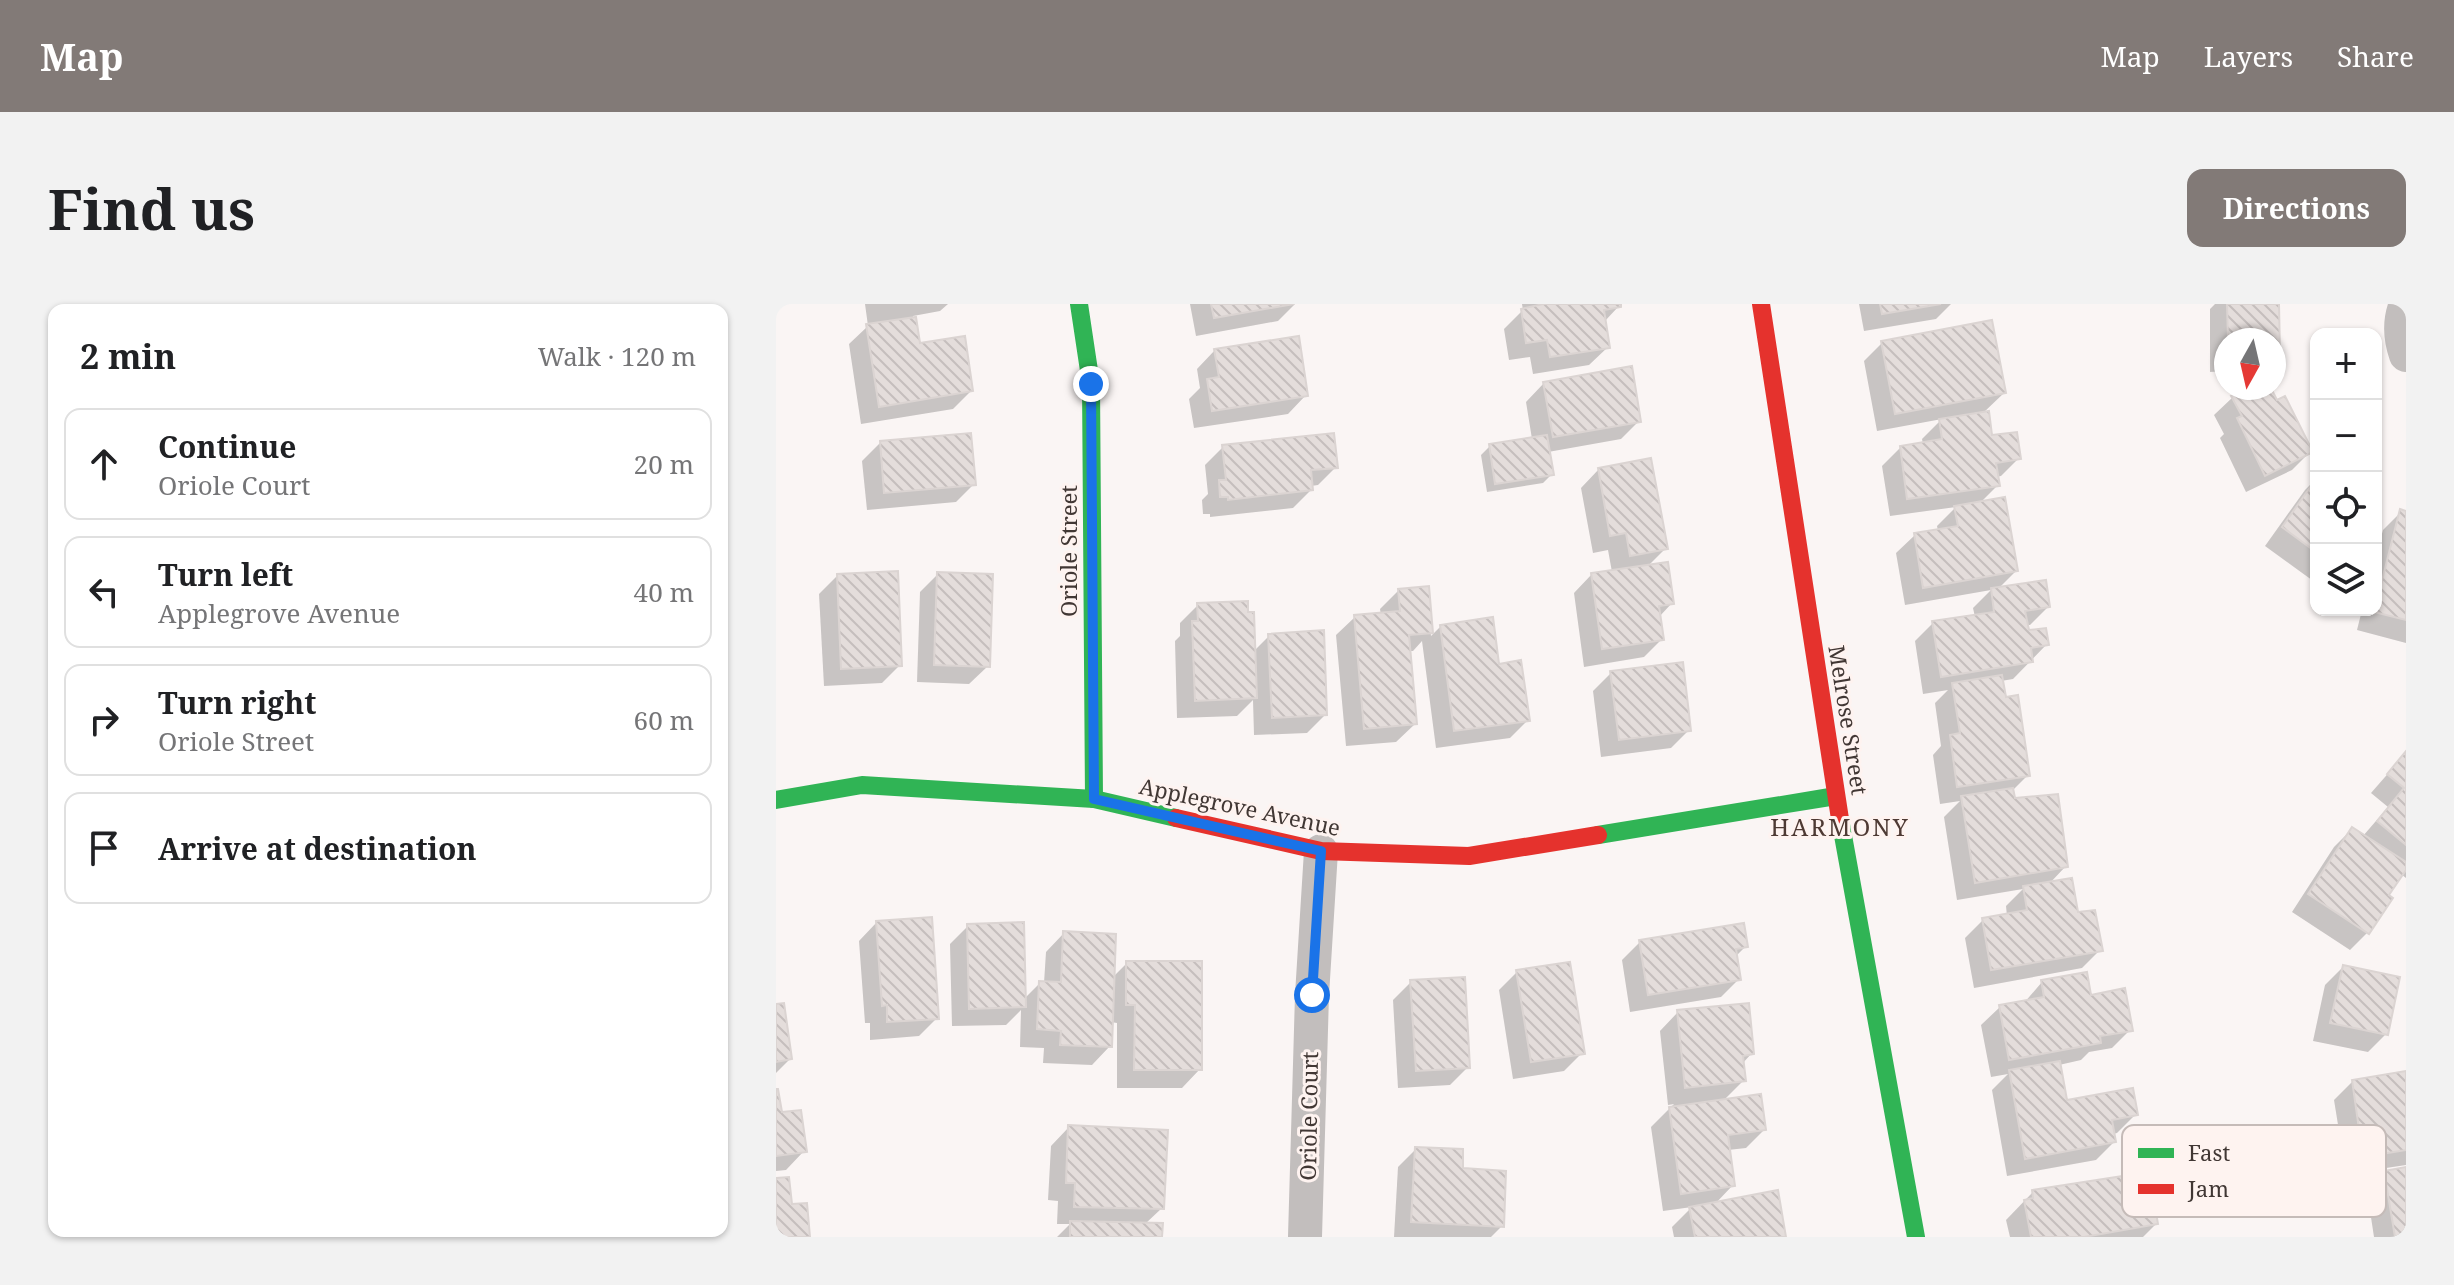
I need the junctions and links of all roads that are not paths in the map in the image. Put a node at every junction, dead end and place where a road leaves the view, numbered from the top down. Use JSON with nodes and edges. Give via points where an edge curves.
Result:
{"nodes":[{"id":1,"x":1079,"y":304,"type":"edge"},
{"id":2,"x":1761,"y":304,"type":"edge"},
{"id":3,"x":2406,"y":304,"type":"edge"},
{"id":4,"x":2406,"y":355,"type":"edge"},
{"id":5,"x":1836,"y":796,"type":"junction"},
{"id":6,"x":1094,"y":799,"type":"junction"},
{"id":7,"x":776,"y":800,"type":"edge"},
{"id":8,"x":1321,"y":851,"type":"junction"},
{"id":9,"x":1305,"y":1237,"type":"edge"},
{"id":10,"x":1916,"y":1237,"type":"edge"}],
"edges":[{"from":1,"to":6,"type":"street","name":"Oriole Street","via":[[1091,384]]},
{"from":2,"to":5,"type":"street","name":"Melrose Street"},
{"from":3,"to":4,"type":"street","via":[[2401,316]]},
{"from":5,"to":8,"type":"street","name":"Applegrove Avenue","via":[[1469,856]]},
{"from":5,"to":10,"type":"street","name":"Melrose Street"},
{"from":6,"to":7,"type":"street","name":"Applegrove Avenue","via":[[862,785]]},
{"from":6,"to":8,"type":"street","name":"Applegrove Avenue"},
{"from":8,"to":9,"type":"street","name":"Oriole Court"}]}
